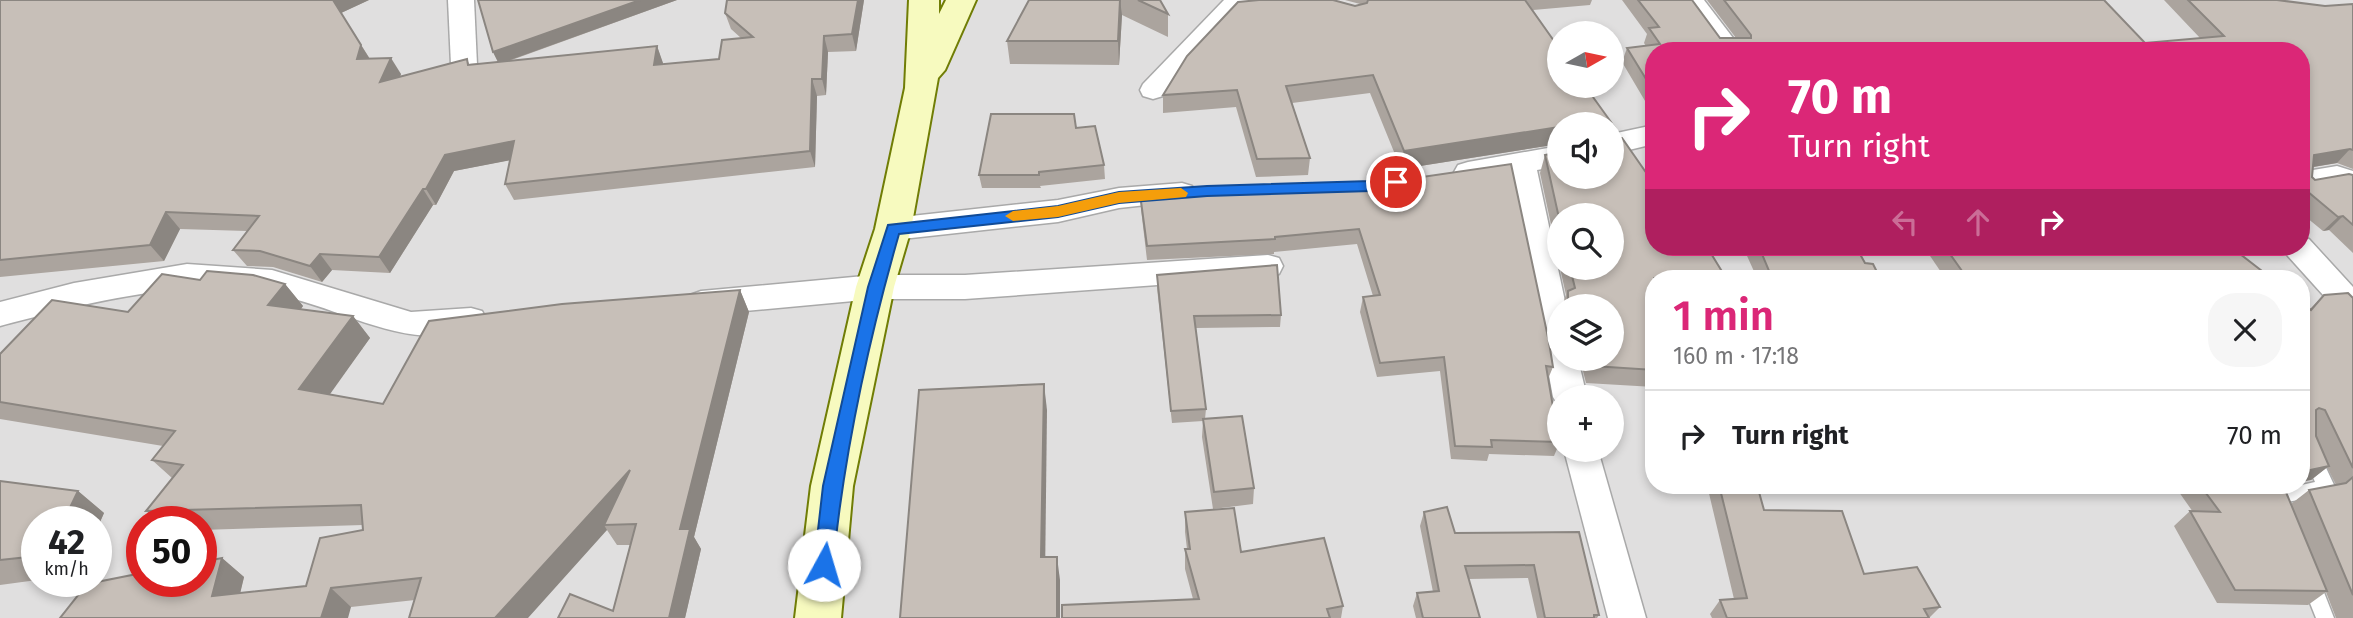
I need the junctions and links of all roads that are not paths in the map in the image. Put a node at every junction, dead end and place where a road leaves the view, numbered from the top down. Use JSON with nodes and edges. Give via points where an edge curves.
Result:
{"nodes":[{"id":1,"x":461,"y":0,"type":"edge"},
{"id":2,"x":924,"y":0,"type":"edge"},
{"id":3,"x":961,"y":0,"type":"edge"},
{"id":4,"x":1238,"y":0,"type":"edge"},
{"id":5,"x":1691,"y":0,"type":"edge"},
{"id":6,"x":1723,"y":42,"type":"edge"},
{"id":7,"x":464,"y":65,"type":"edge"},
{"id":8,"x":921,"y":88,"type":"junction"},
{"id":9,"x":1153,"y":90,"type":"dead end"},
{"id":10,"x":1645,"y":136,"type":"edge"},
{"id":11,"x":1624,"y":141,"type":"edge"},
{"id":12,"x":1547,"y":159,"type":"edge"},
{"id":13,"x":1521,"y":164,"type":"junction"},
{"id":14,"x":1439,"y":176,"type":"edge"},
{"id":15,"x":2310,"y":180,"type":"edge"},
{"id":16,"x":2353,"y":183,"type":"edge"},
{"id":17,"x":1207,"y":191,"type":"edge"},
{"id":18,"x":893,"y":229,"type":"junction"},
{"id":19,"x":2306,"y":256,"type":"edge"},
{"id":20,"x":1268,"y":266,"type":"edge"},
{"id":21,"x":876,"y":287,"type":"junction"},
{"id":22,"x":1548,"y":294,"type":"edge"},
{"id":23,"x":676,"y":305,"type":"edge"},
{"id":24,"x":2353,"y":307,"type":"edge"},
{"id":25,"x":0,"y":314,"type":"edge"},
{"id":26,"x":504,"y":318,"type":"edge"},
{"id":27,"x":2310,"y":452,"type":"edge"},
{"id":28,"x":1584,"y":462,"type":"edge"},
{"id":29,"x":2310,"y":490,"type":"edge"},
{"id":30,"x":2291,"y":494,"type":"edge"},
{"id":31,"x":2286,"y":521,"type":"edge"},
{"id":32,"x":2301,"y":558,"type":"edge"},
{"id":33,"x":818,"y":618,"type":"edge"},
{"id":34,"x":1627,"y":618,"type":"edge"},
{"id":35,"x":2325,"y":618,"type":"edge"}],
"edges":[{"from":1,"to":7,"type":"street"},
{"from":2,"to":8,"type":"main road"},
{"from":3,"to":8,"type":"main road"},
{"from":4,"to":9,"type":"street"},
{"from":5,"to":6,"type":"street"},
{"from":8,"to":18,"type":"main road"},
{"from":10,"to":11,"type":"street"},
{"from":12,"to":13,"type":"street"},
{"from":13,"to":14,"type":"street"},
{"from":13,"to":22,"type":"street"},
{"from":15,"to":16,"type":"street","via":[[2337,176]]},
{"from":17,"to":18,"type":"street","via":[[1119,198],[1058,211]]},
{"from":18,"to":21,"type":"main road"},
{"from":19,"to":24,"type":"street"},
{"from":20,"to":21,"type":"street","via":[[965,287]]},
{"from":21,"to":23,"type":"street"},
{"from":21,"to":33,"type":"main road","via":[[832,486]]},
{"from":25,"to":26,"type":"street","via":[[74,295],[187,276],[272,282],[411,324]]},
{"from":27,"to":29,"type":"lane","via":[[2326,487]]},
{"from":28,"to":34,"type":"street"},
{"from":30,"to":31,"type":"lane","via":[[2276,497]]},
{"from":32,"to":35,"type":"lane"}]}
